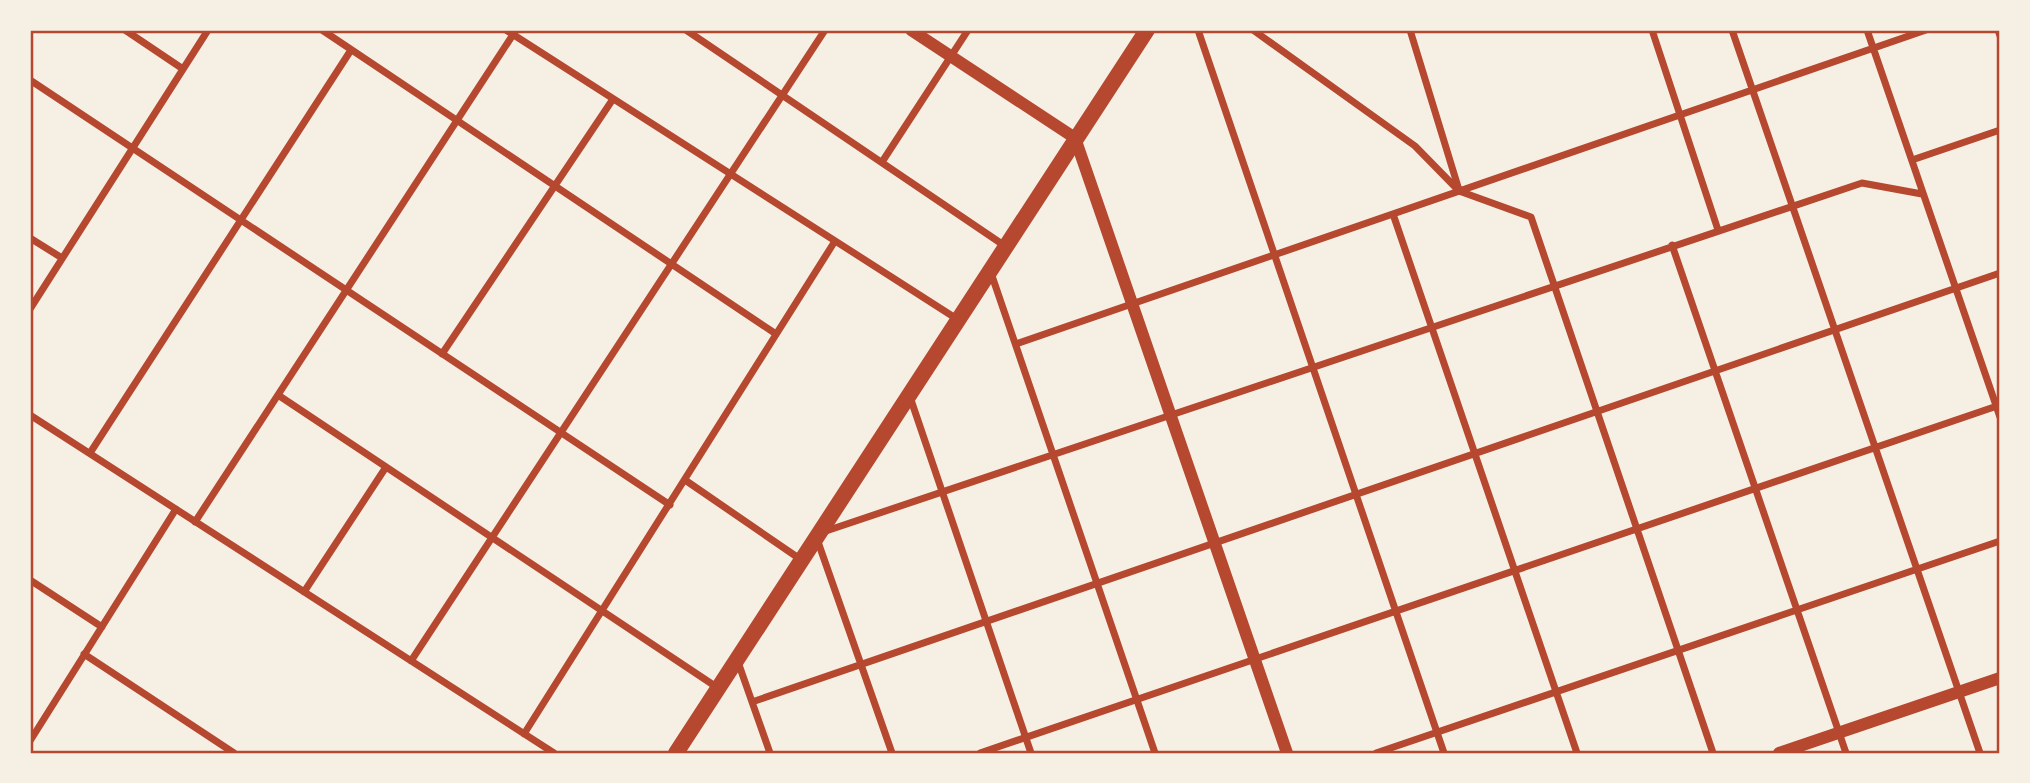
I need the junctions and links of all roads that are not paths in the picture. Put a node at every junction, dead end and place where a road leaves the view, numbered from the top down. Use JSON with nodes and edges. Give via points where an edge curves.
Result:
{"nodes":[{"id":1,"x":125,"y":30,"type":"edge"},
{"id":2,"x":208,"y":30,"type":"edge"},
{"id":3,"x":322,"y":30,"type":"edge"},
{"id":4,"x":686,"y":30,"type":"edge"},
{"id":5,"x":825,"y":30,"type":"edge"},
{"id":6,"x":911,"y":30,"type":"edge"},
{"id":7,"x":968,"y":30,"type":"edge"},
{"id":8,"x":1147,"y":30,"type":"edge"},
{"id":9,"x":1198,"y":30,"type":"edge"},
{"id":10,"x":1253,"y":30,"type":"edge"},
{"id":11,"x":1410,"y":30,"type":"edge"},
{"id":12,"x":1652,"y":30,"type":"edge"},
{"id":13,"x":1732,"y":30,"type":"edge"},
{"id":14,"x":1867,"y":30,"type":"edge"},
{"id":15,"x":1926,"y":30,"type":"edge"},
{"id":16,"x":1998,"y":30,"type":"edge"},
{"id":17,"x":511,"y":31,"type":"edge"},
{"id":18,"x":2000,"y":36,"type":"edge"},
{"id":19,"x":1873,"y":48,"type":"junction"},
{"id":20,"x":351,"y":50,"type":"junction"},
{"id":21,"x":951,"y":56,"type":"junction"},
{"id":22,"x":183,"y":69,"type":"junction"},
{"id":23,"x":30,"y":80,"type":"edge"},
{"id":24,"x":1753,"y":90,"type":"junction"},
{"id":25,"x":782,"y":94,"type":"junction"},
{"id":26,"x":613,"y":99,"type":"junction"},
{"id":27,"x":1680,"y":115,"type":"junction"},
{"id":28,"x":457,"y":120,"type":"junction"},
{"id":29,"x":2000,"y":130,"type":"edge"},
{"id":30,"x":1075,"y":138,"type":"junction"},
{"id":31,"x":133,"y":148,"type":"junction"},
{"id":32,"x":1912,"y":160,"type":"junction"},
{"id":33,"x":882,"y":162,"type":"junction"},
{"id":34,"x":730,"y":174,"type":"junction"},
{"id":35,"x":556,"y":187,"type":"junction"},
{"id":36,"x":1460,"y":191,"type":"junction"},
{"id":37,"x":1922,"y":194,"type":"junction"},
{"id":38,"x":1792,"y":205,"type":"junction"},
{"id":39,"x":1393,"y":214,"type":"junction"},
{"id":40,"x":241,"y":220,"type":"junction"},
{"id":41,"x":1718,"y":230,"type":"junction"},
{"id":42,"x":30,"y":238,"type":"edge"},
{"id":43,"x":835,"y":241,"type":"junction"},
{"id":44,"x":1672,"y":245,"type":"junction"},
{"id":45,"x":1005,"y":246,"type":"junction"},
{"id":46,"x":1275,"y":255,"type":"junction"},
{"id":47,"x":62,"y":258,"type":"junction"},
{"id":48,"x":671,"y":264,"type":"junction"},
{"id":49,"x":990,"y":269,"type":"junction"},
{"id":50,"x":2000,"y":273,"type":"edge"},
{"id":51,"x":1554,"y":285,"type":"junction"},
{"id":52,"x":1956,"y":288,"type":"junction"},
{"id":53,"x":346,"y":290,"type":"junction"},
{"id":54,"x":1132,"y":304,"type":"junction"},
{"id":55,"x":30,"y":309,"type":"edge"},
{"id":56,"x":957,"y":319,"type":"junction"},
{"id":57,"x":1431,"y":327,"type":"junction"},
{"id":58,"x":1835,"y":330,"type":"junction"},
{"id":59,"x":776,"y":334,"type":"junction"},
{"id":60,"x":1016,"y":344,"type":"junction"},
{"id":61,"x":442,"y":354,"type":"junction"},
{"id":62,"x":1312,"y":367,"type":"junction"},
{"id":63,"x":1715,"y":371,"type":"junction"},
{"id":64,"x":908,"y":393,"type":"junction"},
{"id":65,"x":278,"y":395,"type":"junction"},
{"id":66,"x":1998,"y":406,"type":"edge"},
{"id":67,"x":1597,"y":412,"type":"junction"},
{"id":68,"x":30,"y":415,"type":"edge"},
{"id":69,"x":1171,"y":415,"type":"junction"},
{"id":70,"x":2000,"y":417,"type":"edge"},
{"id":71,"x":561,"y":433,"type":"junction"},
{"id":72,"x":1875,"y":448,"type":"junction"},
{"id":73,"x":90,"y":453,"type":"junction"},
{"id":74,"x":1053,"y":454,"type":"junction"},
{"id":75,"x":1475,"y":454,"type":"junction"},
{"id":76,"x":386,"y":467,"type":"junction"},
{"id":77,"x":685,"y":480,"type":"junction"},
{"id":78,"x":1755,"y":489,"type":"junction"},
{"id":79,"x":942,"y":492,"type":"junction"},
{"id":80,"x":1356,"y":495,"type":"junction"},
{"id":81,"x":670,"y":505,"type":"junction"},
{"id":82,"x":176,"y":509,"type":"junction"},
{"id":83,"x":195,"y":522,"type":"junction"},
{"id":84,"x":1637,"y":529,"type":"junction"},
{"id":85,"x":816,"y":535,"type":"junction"},
{"id":86,"x":492,"y":537,"type":"junction"},
{"id":87,"x":2000,"y":541,"type":"edge"},
{"id":88,"x":1215,"y":543,"type":"junction"},
{"id":89,"x":800,"y":559,"type":"junction"},
{"id":90,"x":1917,"y":569,"type":"junction"},
{"id":91,"x":1515,"y":571,"type":"junction"},
{"id":92,"x":30,"y":580,"type":"edge"},
{"id":93,"x":1097,"y":584,"type":"junction"},
{"id":94,"x":304,"y":592,"type":"junction"},
{"id":95,"x":602,"y":610,"type":"junction"},
{"id":96,"x":1797,"y":610,"type":"junction"},
{"id":97,"x":1396,"y":611,"type":"junction"},
{"id":98,"x":986,"y":622,"type":"junction"},
{"id":99,"x":102,"y":627,"type":"junction"},
{"id":100,"x":1678,"y":651,"type":"junction"},
{"id":101,"x":84,"y":654,"type":"junction"},
{"id":102,"x":737,"y":658,"type":"junction"},
{"id":103,"x":1255,"y":659,"type":"junction"},
{"id":104,"x":411,"y":661,"type":"junction"},
{"id":105,"x":861,"y":665,"type":"junction"},
{"id":106,"x":2000,"y":678,"type":"edge"},
{"id":107,"x":718,"y":688,"type":"junction"},
{"id":108,"x":1556,"y":692,"type":"junction"},
{"id":109,"x":1959,"y":692,"type":"junction"},
{"id":110,"x":1137,"y":699,"type":"junction"},
{"id":111,"x":752,"y":702,"type":"junction"},
{"id":112,"x":1437,"y":733,"type":"junction"},
{"id":113,"x":1839,"y":733,"type":"junction"},
{"id":114,"x":524,"y":734,"type":"junction"},
{"id":115,"x":1025,"y":738,"type":"junction"},
{"id":116,"x":30,"y":741,"type":"edge"},
{"id":117,"x":234,"y":753,"type":"edge"},
{"id":118,"x":554,"y":753,"type":"edge"},
{"id":119,"x":676,"y":753,"type":"edge"},
{"id":120,"x":770,"y":753,"type":"edge"},
{"id":121,"x":891,"y":753,"type":"edge"},
{"id":122,"x":980,"y":753,"type":"edge"},
{"id":123,"x":1031,"y":753,"type":"edge"},
{"id":124,"x":1155,"y":753,"type":"edge"},
{"id":125,"x":1287,"y":753,"type":"edge"},
{"id":126,"x":1376,"y":753,"type":"edge"},
{"id":127,"x":1444,"y":753,"type":"edge"},
{"id":128,"x":1577,"y":753,"type":"edge"},
{"id":129,"x":1713,"y":753,"type":"edge"},
{"id":130,"x":1779,"y":753,"type":"edge"},
{"id":131,"x":1846,"y":753,"type":"edge"},
{"id":132,"x":1980,"y":753,"type":"edge"}],
"edges":[{"from":1,"to":22,"type":"street"},
{"from":2,"to":22,"type":"street"},
{"from":3,"to":20,"type":"street"},
{"from":4,"to":25,"type":"street"},
{"from":5,"to":25,"type":"street"},
{"from":6,"to":21,"type":"street"},
{"from":7,"to":21,"type":"street"},
{"from":8,"to":30,"type":"main road"},
{"from":9,"to":46,"type":"street"},
{"from":10,"to":36,"type":"street","via":[[1415,146]]},
{"from":11,"to":36,"type":"street"},
{"from":12,"to":27,"type":"street"},
{"from":13,"to":24,"type":"street"},
{"from":14,"to":19,"type":"street"},
{"from":15,"to":19,"type":"street"},
{"from":16,"to":18,"type":"street"},
{"from":17,"to":26,"type":"street"},
{"from":17,"to":28,"type":"street"},
{"from":19,"to":24,"type":"street"},
{"from":19,"to":32,"type":"street"},
{"from":20,"to":28,"type":"street"},
{"from":20,"to":40,"type":"street"},
{"from":21,"to":30,"type":"street"},
{"from":21,"to":33,"type":"street"},
{"from":22,"to":31,"type":"street"},
{"from":23,"to":31,"type":"street"},
{"from":24,"to":27,"type":"street"},
{"from":24,"to":38,"type":"street"},
{"from":25,"to":33,"type":"street"},
{"from":25,"to":34,"type":"street"},
{"from":26,"to":34,"type":"street"},
{"from":26,"to":35,"type":"street"},
{"from":27,"to":36,"type":"street"},
{"from":27,"to":41,"type":"street"},
{"from":28,"to":35,"type":"street"},
{"from":28,"to":53,"type":"street"},
{"from":29,"to":32,"type":"street"},
{"from":30,"to":45,"type":"main road"},
{"from":30,"to":54,"type":"street"},
{"from":31,"to":40,"type":"street"},
{"from":31,"to":47,"type":"street"},
{"from":32,"to":37,"type":"street"},
{"from":33,"to":45,"type":"street"},
{"from":34,"to":43,"type":"street"},
{"from":34,"to":48,"type":"street"},
{"from":35,"to":48,"type":"street"},
{"from":35,"to":61,"type":"street"},
{"from":36,"to":39,"type":"street"},
{"from":36,"to":51,"type":"street","via":[[1531,217]]},
{"from":37,"to":38,"type":"street","via":[[1861,183]]},
{"from":37,"to":52,"type":"street"},
{"from":38,"to":41,"type":"street"},
{"from":38,"to":58,"type":"street"},
{"from":39,"to":46,"type":"street"},
{"from":39,"to":57,"type":"street"},
{"from":40,"to":53,"type":"street"},
{"from":40,"to":73,"type":"street"},
{"from":41,"to":44,"type":"street"},
{"from":42,"to":47,"type":"street"},
{"from":43,"to":56,"type":"street"},
{"from":43,"to":59,"type":"street"},
{"from":44,"to":51,"type":"street"},
{"from":44,"to":63,"type":"street"},
{"from":45,"to":49,"type":"main road"},
{"from":46,"to":54,"type":"street"},
{"from":46,"to":62,"type":"street"},
{"from":47,"to":55,"type":"street"},
{"from":48,"to":59,"type":"street"},
{"from":48,"to":71,"type":"street"},
{"from":49,"to":56,"type":"main road"},
{"from":49,"to":60,"type":"street"},
{"from":50,"to":52,"type":"street"},
{"from":51,"to":57,"type":"street"},
{"from":51,"to":67,"type":"street"},
{"from":52,"to":58,"type":"street"},
{"from":52,"to":66,"type":"street"},
{"from":53,"to":61,"type":"street"},
{"from":53,"to":65,"type":"street"},
{"from":54,"to":60,"type":"street"},
{"from":54,"to":69,"type":"street"},
{"from":56,"to":64,"type":"main road"},
{"from":57,"to":62,"type":"street"},
{"from":57,"to":75,"type":"street"},
{"from":58,"to":63,"type":"street"},
{"from":58,"to":72,"type":"street"},
{"from":59,"to":77,"type":"street"},
{"from":60,"to":74,"type":"street"},
{"from":61,"to":71,"type":"street"},
{"from":62,"to":69,"type":"street"},
{"from":62,"to":80,"type":"street"},
{"from":63,"to":67,"type":"street"},
{"from":63,"to":78,"type":"street"},
{"from":64,"to":79,"type":"street"},
{"from":64,"to":85,"type":"main road"},
{"from":65,"to":76,"type":"street"},
{"from":65,"to":83,"type":"street"},
{"from":66,"to":70,"type":"street"},
{"from":66,"to":72,"type":"street"},
{"from":67,"to":75,"type":"street"},
{"from":67,"to":84,"type":"street"},
{"from":68,"to":73,"type":"street"},
{"from":69,"to":74,"type":"street"},
{"from":69,"to":88,"type":"street"},
{"from":71,"to":81,"type":"street"},
{"from":71,"to":86,"type":"street"},
{"from":72,"to":78,"type":"street"},
{"from":72,"to":90,"type":"street"},
{"from":73,"to":82,"type":"street"},
{"from":74,"to":79,"type":"street"},
{"from":74,"to":93,"type":"street"},
{"from":75,"to":80,"type":"street"},
{"from":75,"to":91,"type":"street"},
{"from":76,"to":86,"type":"street"},
{"from":76,"to":94,"type":"street"},
{"from":77,"to":81,"type":"street"},
{"from":77,"to":89,"type":"street"},
{"from":78,"to":84,"type":"street"},
{"from":78,"to":96,"type":"street"},
{"from":79,"to":85,"type":"street"},
{"from":79,"to":98,"type":"street"},
{"from":80,"to":88,"type":"street"},
{"from":80,"to":97,"type":"street"},
{"from":81,"to":95,"type":"street"},
{"from":82,"to":83,"type":"street"},
{"from":82,"to":99,"type":"street"},
{"from":83,"to":94,"type":"street"},
{"from":84,"to":91,"type":"street"},
{"from":84,"to":100,"type":"street"},
{"from":85,"to":89,"type":"main road"},
{"from":85,"to":105,"type":"street"},
{"from":86,"to":95,"type":"street"},
{"from":86,"to":104,"type":"street"},
{"from":87,"to":90,"type":"street"},
{"from":88,"to":93,"type":"street"},
{"from":88,"to":103,"type":"street"},
{"from":89,"to":102,"type":"main road"},
{"from":90,"to":96,"type":"street"},
{"from":90,"to":109,"type":"street"},
{"from":91,"to":97,"type":"street"},
{"from":91,"to":108,"type":"street"},
{"from":92,"to":99,"type":"street"},
{"from":93,"to":98,"type":"street"},
{"from":93,"to":110,"type":"street"},
{"from":94,"to":104,"type":"street"},
{"from":95,"to":107,"type":"street"},
{"from":95,"to":114,"type":"street"},
{"from":96,"to":100,"type":"street"},
{"from":96,"to":113,"type":"street"},
{"from":97,"to":103,"type":"street"},
{"from":97,"to":112,"type":"street"},
{"from":98,"to":105,"type":"street"},
{"from":98,"to":115,"type":"street"},
{"from":99,"to":101,"type":"street"},
{"from":100,"to":108,"type":"street"},
{"from":100,"to":129,"type":"street"},
{"from":101,"to":116,"type":"street"},
{"from":101,"to":117,"type":"street"},
{"from":102,"to":107,"type":"main road"},
{"from":102,"to":111,"type":"street"},
{"from":103,"to":110,"type":"street"},
{"from":103,"to":125,"type":"street"},
{"from":104,"to":114,"type":"street"},
{"from":105,"to":111,"type":"street"},
{"from":105,"to":121,"type":"street"},
{"from":106,"to":109,"type":"street"},
{"from":107,"to":119,"type":"main road"},
{"from":108,"to":112,"type":"street"},
{"from":108,"to":128,"type":"street"},
{"from":109,"to":113,"type":"street"},
{"from":109,"to":132,"type":"street"},
{"from":110,"to":115,"type":"street"},
{"from":110,"to":124,"type":"street"},
{"from":111,"to":120,"type":"street"},
{"from":112,"to":126,"type":"street"},
{"from":112,"to":127,"type":"street"},
{"from":113,"to":130,"type":"street"},
{"from":113,"to":131,"type":"street"},
{"from":114,"to":118,"type":"street"},
{"from":115,"to":122,"type":"street"},
{"from":115,"to":123,"type":"street"}]}
